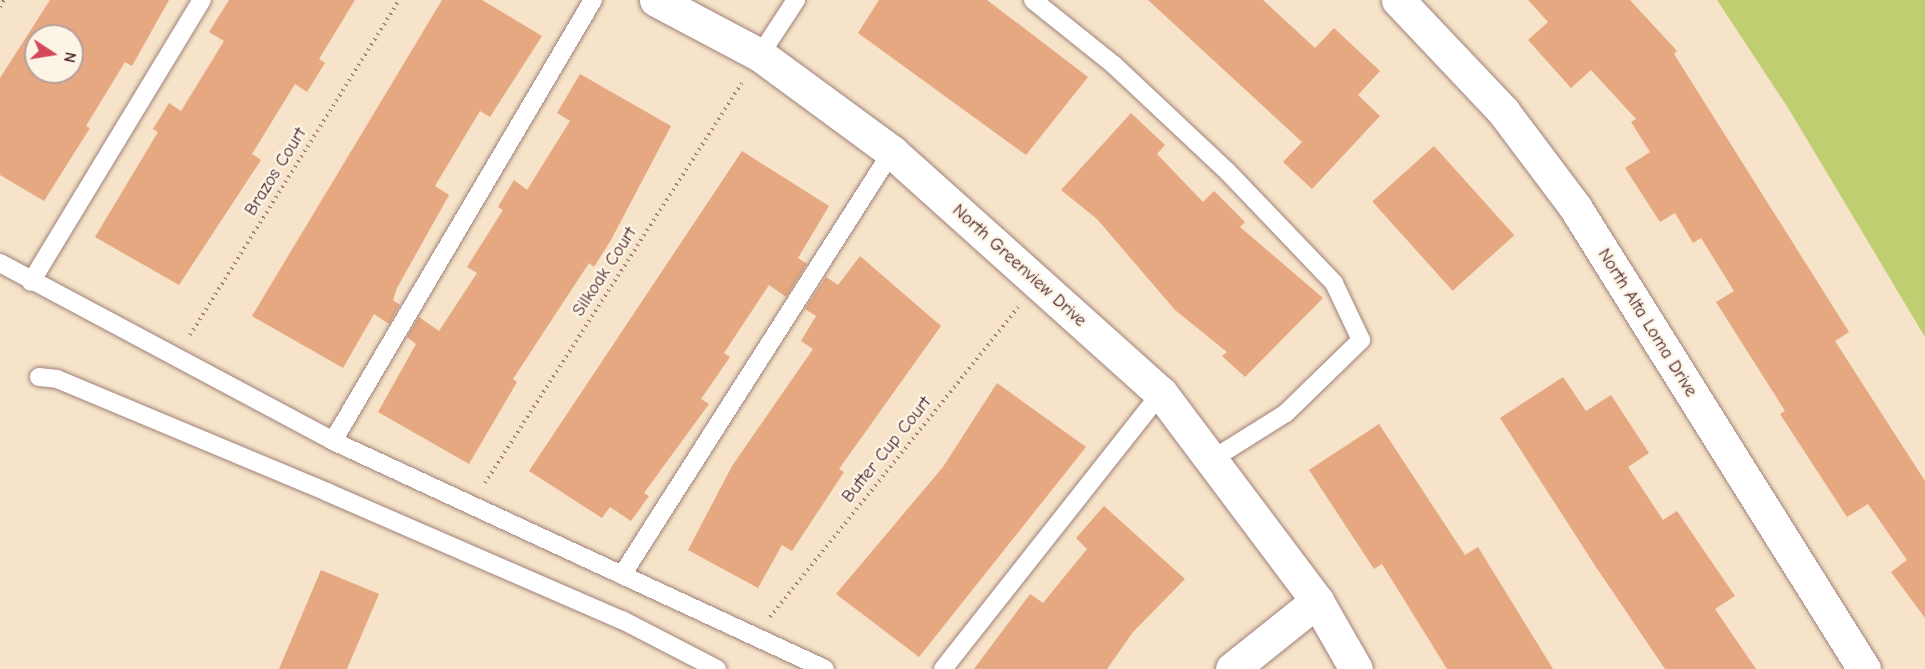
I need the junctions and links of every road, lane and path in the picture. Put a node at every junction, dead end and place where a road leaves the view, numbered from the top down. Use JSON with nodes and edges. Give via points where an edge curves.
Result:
{"nodes":[{"id":1,"x":4,"y":0,"type":"edge"},
{"id":2,"x":202,"y":0,"type":"edge"},
{"id":3,"x":399,"y":0,"type":"edge"},
{"id":4,"x":593,"y":0,"type":"edge"},
{"id":5,"x":656,"y":0,"type":"edge"},
{"id":6,"x":796,"y":0,"type":"edge"},
{"id":7,"x":1033,"y":0,"type":"edge"},
{"id":8,"x":1398,"y":0,"type":"edge"},
{"id":9,"x":0,"y":7,"type":"edge"},
{"id":10,"x":760,"y":55,"type":"junction"},
{"id":11,"x":891,"y":152,"type":"junction"},
{"id":12,"x":0,"y":263,"type":"edge"},
{"id":13,"x":31,"y":282,"type":"junction"},
{"id":14,"x":1038,"y":283,"type":"junction"},
{"id":15,"x":175,"y":358,"type":"junction"},
{"id":16,"x":39,"y":377,"type":"dead end"},
{"id":17,"x":1161,"y":393,"type":"junction"},
{"id":18,"x":333,"y":441,"type":"junction"},
{"id":19,"x":1211,"y":460,"type":"junction"},
{"id":20,"x":472,"y":503,"type":"junction"},
{"id":21,"x":624,"y":572,"type":"junction"},
{"id":22,"x":1317,"y":601,"type":"junction"},
{"id":23,"x":757,"y":634,"type":"junction"},
{"id":24,"x":717,"y":669,"type":"edge"},
{"id":25,"x":825,"y":669,"type":"edge"},
{"id":26,"x":943,"y":669,"type":"edge"},
{"id":27,"x":1232,"y":669,"type":"edge"},
{"id":28,"x":1356,"y":669,"type":"edge"},
{"id":29,"x":1864,"y":669,"type":"edge"}],
"edges":[{"from":1,"to":9,"type":"path"},
{"from":2,"to":13,"type":"lane"},
{"from":3,"to":15,"type":"path","name":"Brazos Court"},
{"from":4,"to":18,"type":"lane"},
{"from":5,"to":10,"type":"street","name":"North Greenview Drive"},
{"from":6,"to":10,"type":"lane"},
{"from":7,"to":19,"type":"lane","via":[[1114,65],[1227,171],[1334,283],[1361,340],[1286,413]]},
{"from":8,"to":29,"type":"street","name":"North Alta Loma Drive","via":[[1503,111],[1575,207]]},
{"from":10,"to":11,"type":"street","name":"North Greenview Drive"},
{"from":10,"to":20,"type":"path","name":"Silkoak Court"},
{"from":11,"to":14,"type":"street","name":"North Greenview Drive"},
{"from":11,"to":21,"type":"lane"},
{"from":12,"to":13,"type":"lane"},
{"from":13,"to":15,"type":"lane"},
{"from":14,"to":17,"type":"street","name":"North Greenview Drive"},
{"from":14,"to":23,"type":"path","name":"Butter Cup Court"},
{"from":15,"to":18,"type":"lane"},
{"from":16,"to":24,"type":"lane","via":[[57,379],[327,492],[622,620]]},
{"from":17,"to":19,"type":"street","name":"North Greenview Drive"},
{"from":17,"to":26,"type":"lane"},
{"from":18,"to":20,"type":"lane"},
{"from":19,"to":22,"type":"street","name":"North Greenview Drive"},
{"from":20,"to":21,"type":"lane"},
{"from":21,"to":23,"type":"lane"},
{"from":22,"to":27,"type":"street"},
{"from":22,"to":28,"type":"street","name":"North Greenview Drive"},
{"from":23,"to":25,"type":"lane"}]}
